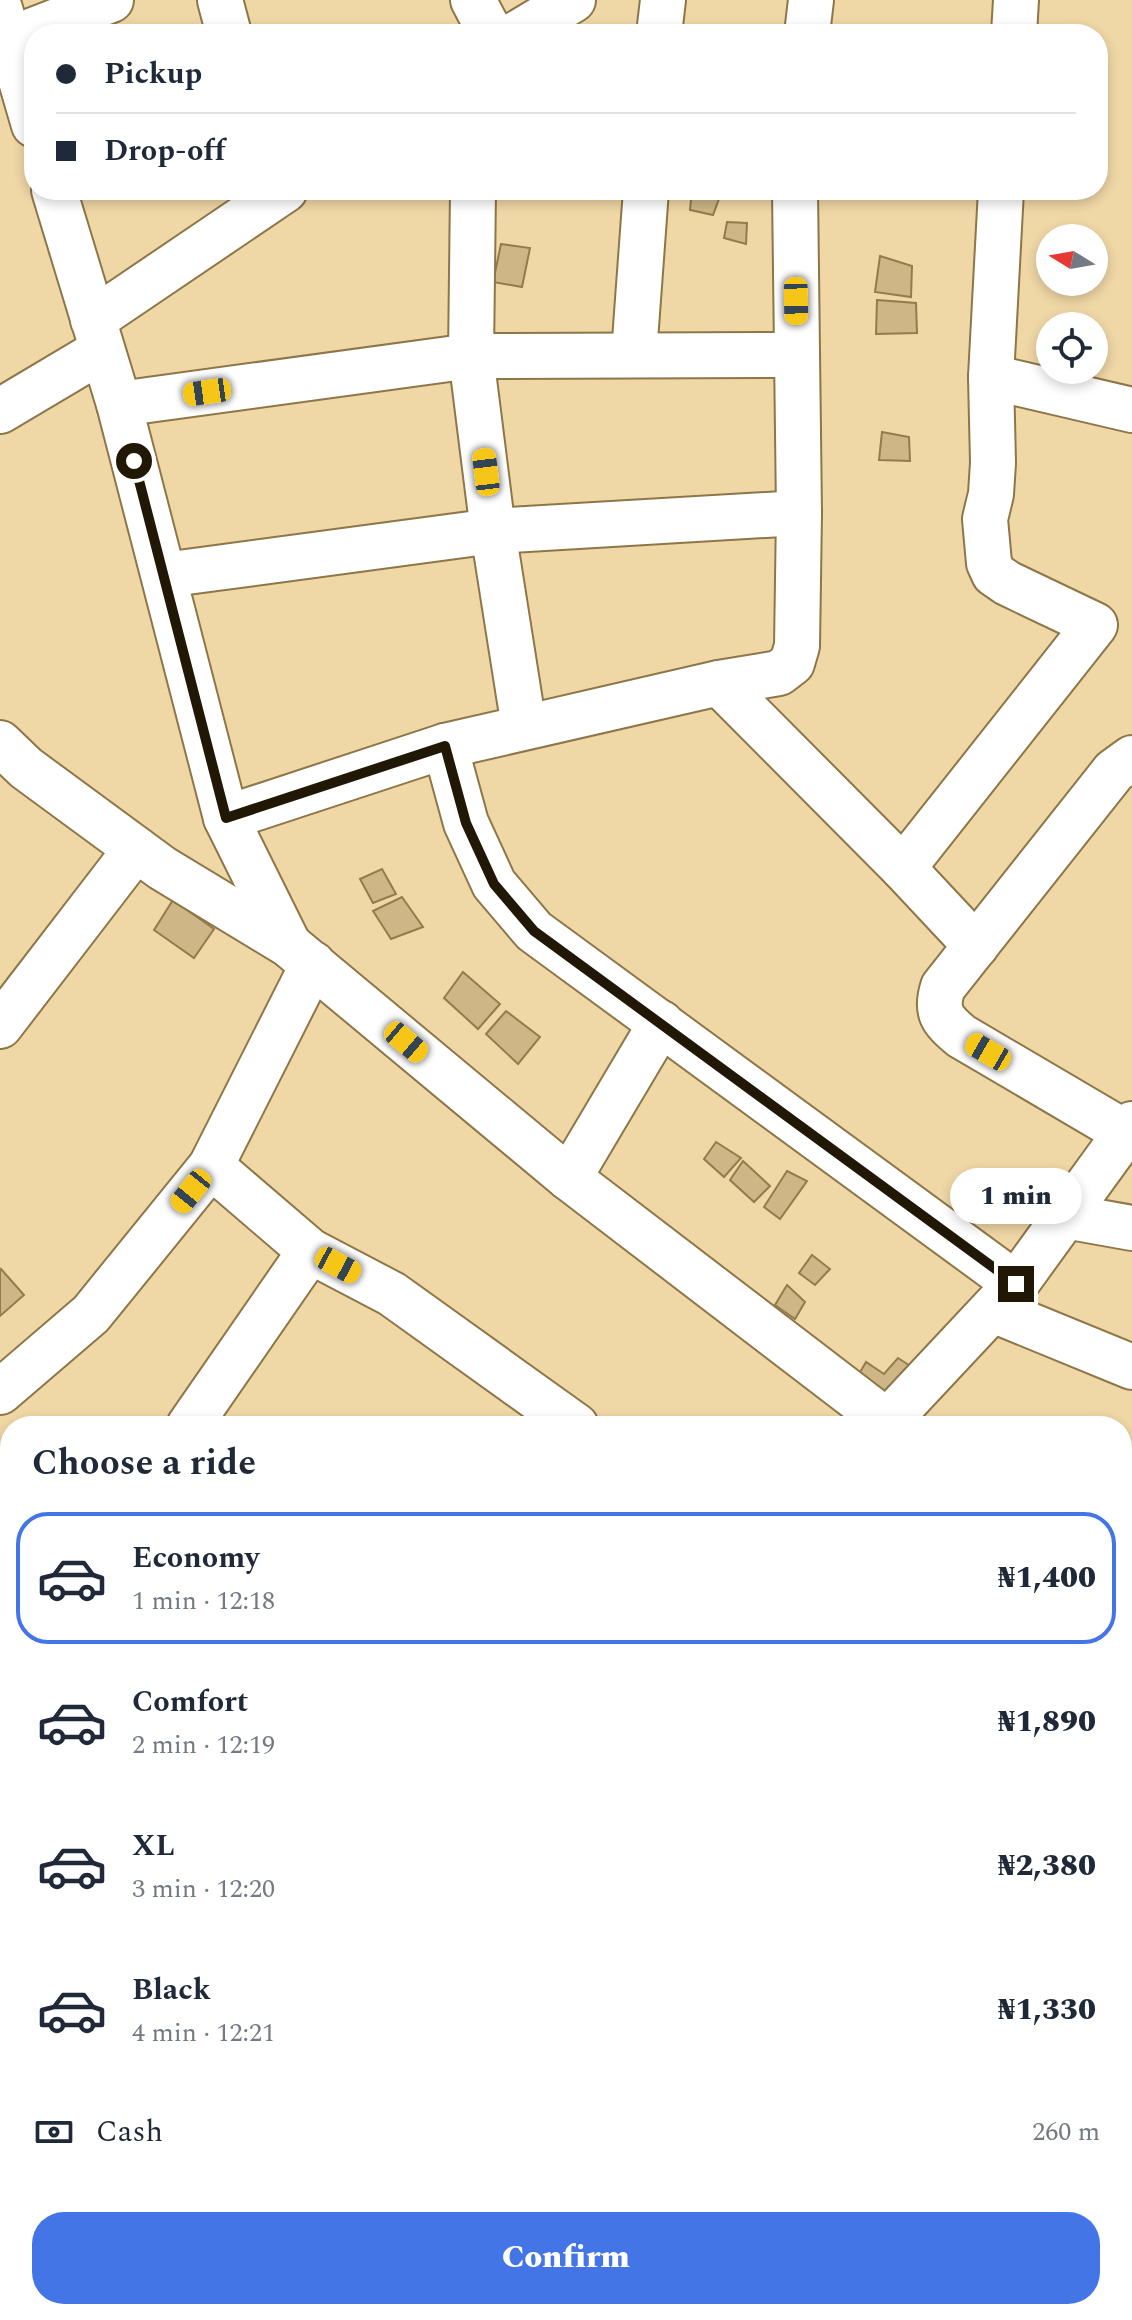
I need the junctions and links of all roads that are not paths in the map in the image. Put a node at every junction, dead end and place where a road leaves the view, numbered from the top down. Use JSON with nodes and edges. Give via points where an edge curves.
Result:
{"nodes":[{"id":1,"x":111,"y":0,"type":"edge"},
{"id":2,"x":220,"y":0,"type":"edge"},
{"id":3,"x":473,"y":0,"type":"edge"},
{"id":4,"x":573,"y":0,"type":"edge"},
{"id":5,"x":663,"y":0,"type":"edge"},
{"id":6,"x":811,"y":0,"type":"edge"},
{"id":7,"x":1016,"y":0,"type":"edge"},
{"id":8,"x":24,"y":24,"type":"edge"},
{"id":9,"x":25,"y":24,"type":"edge"},
{"id":10,"x":226,"y":24,"type":"edge"},
{"id":11,"x":486,"y":24,"type":"edge"},
{"id":12,"x":533,"y":24,"type":"edge"},
{"id":13,"x":660,"y":24,"type":"edge"},
{"id":14,"x":808,"y":24,"type":"edge"},
{"id":15,"x":1015,"y":24,"type":"edge"},
{"id":16,"x":3,"y":30,"type":"edge"},
{"id":17,"x":24,"y":94,"type":"edge"},
{"id":18,"x":57,"y":200,"type":"edge"},
{"id":19,"x":270,"y":200,"type":"edge"},
{"id":20,"x":473,"y":200,"type":"edge"},
{"id":21,"x":645,"y":200,"type":"edge"},
{"id":22,"x":795,"y":200,"type":"edge"},
{"id":23,"x":1000,"y":200,"type":"edge"},
{"id":24,"x":97,"y":335,"type":"junction"},
{"id":25,"x":634,"y":354,"type":"junction"},
{"id":26,"x":797,"y":355,"type":"junction"},
{"id":27,"x":471,"y":356,"type":"junction"},
{"id":28,"x":991,"y":377,"type":"junction"},
{"id":29,"x":119,"y":404,"type":"junction"},
{"id":30,"x":1132,"y":410,"type":"edge"},
{"id":31,"x":0,"y":411,"type":"edge"},
{"id":32,"x":799,"y":513,"type":"junction"},
{"id":33,"x":493,"y":531,"type":"junction"},
{"id":34,"x":164,"y":575,"type":"junction"},
{"id":35,"x":719,"y":683,"type":"junction"},
{"id":36,"x":524,"y":727,"type":"junction"},
{"id":37,"x":445,"y":746,"type":"junction"},
{"id":38,"x":3,"y":751,"type":"edge"},
{"id":39,"x":1132,"y":758,"type":"edge"},
{"id":40,"x":226,"y":818,"type":"junction"},
{"id":41,"x":136,"y":849,"type":"junction"},
{"id":42,"x":903,"y":868,"type":"junction"},
{"id":43,"x":976,"y":946,"type":"junction"},
{"id":44,"x":301,"y":955,"type":"junction"},
{"id":45,"x":661,"y":1023,"type":"junction"},
{"id":46,"x":0,"y":1026,"type":"edge"},
{"id":47,"x":1129,"y":1129,"type":"edge"},
{"id":48,"x":211,"y":1166,"type":"junction"},
{"id":49,"x":569,"y":1178,"type":"junction"},
{"id":50,"x":1065,"y":1216,"type":"junction"},
{"id":51,"x":1132,"y":1228,"type":"edge"},
{"id":52,"x":310,"y":1251,"type":"junction"},
{"id":53,"x":1004,"y":1297,"type":"junction"},
{"id":54,"x":1132,"y":1367,"type":"edge"},
{"id":55,"x":0,"y":1392,"type":"edge"},
{"id":56,"x":196,"y":1416,"type":"edge"},
{"id":57,"x":562,"y":1416,"type":"edge"},
{"id":58,"x":875,"y":1416,"type":"edge"},
{"id":59,"x":895,"y":1416,"type":"edge"}],
"edges":[{"from":1,"to":9,"type":"street"},
{"from":2,"to":10,"type":"street"},
{"from":3,"to":11,"type":"street"},
{"from":4,"to":12,"type":"street"},
{"from":5,"to":13,"type":"street"},
{"from":6,"to":14,"type":"street"},
{"from":7,"to":15,"type":"street"},
{"from":8,"to":16,"type":"street"},
{"from":16,"to":17,"type":"street"},
{"from":18,"to":24,"type":"street"},
{"from":19,"to":24,"type":"street"},
{"from":20,"to":27,"type":"street"},
{"from":21,"to":25,"type":"street"},
{"from":22,"to":26,"type":"street"},
{"from":23,"to":28,"type":"street"},
{"from":24,"to":29,"type":"street"},
{"from":24,"to":31,"type":"street"},
{"from":25,"to":26,"type":"street"},
{"from":25,"to":27,"type":"street"},
{"from":26,"to":32,"type":"street"},
{"from":27,"to":29,"type":"street"},
{"from":27,"to":33,"type":"street"},
{"from":28,"to":30,"type":"street"},
{"from":28,"to":42,"type":"street","via":[[993,463],[985,519],[989,563],[1007,583],[1095,625]]},
{"from":29,"to":34,"type":"street"},
{"from":32,"to":33,"type":"street"},
{"from":32,"to":35,"type":"street","via":[[797,646],[792,663],[779,673]]},
{"from":33,"to":34,"type":"street"},
{"from":33,"to":36,"type":"street"},
{"from":34,"to":40,"type":"street"},
{"from":35,"to":36,"type":"street"},
{"from":35,"to":42,"type":"street"},
{"from":36,"to":37,"type":"street"},
{"from":37,"to":40,"type":"street"},
{"from":37,"to":45,"type":"street","via":[[466,823],[494,884],[534,931]]},
{"from":38,"to":41,"type":"street"},
{"from":39,"to":43,"type":"street","via":[[1114,771]]},
{"from":40,"to":44,"type":"street"},
{"from":41,"to":44,"type":"street"},
{"from":41,"to":46,"type":"street"},
{"from":42,"to":43,"type":"street"},
{"from":43,"to":47,"type":"street","via":[[943,987],[940,1012],[946,1023]]},
{"from":44,"to":48,"type":"street"},
{"from":44,"to":49,"type":"street"},
{"from":45,"to":49,"type":"street"},
{"from":45,"to":53,"type":"street"},
{"from":47,"to":50,"type":"street"},
{"from":48,"to":52,"type":"street"},
{"from":48,"to":55,"type":"street","via":[[91,1314]]},
{"from":49,"to":58,"type":"street"},
{"from":50,"to":51,"type":"street"},
{"from":50,"to":53,"type":"street"},
{"from":52,"to":56,"type":"street"},
{"from":52,"to":57,"type":"street","via":[[392,1294]]},
{"from":53,"to":54,"type":"street"},
{"from":53,"to":59,"type":"street"}]}
